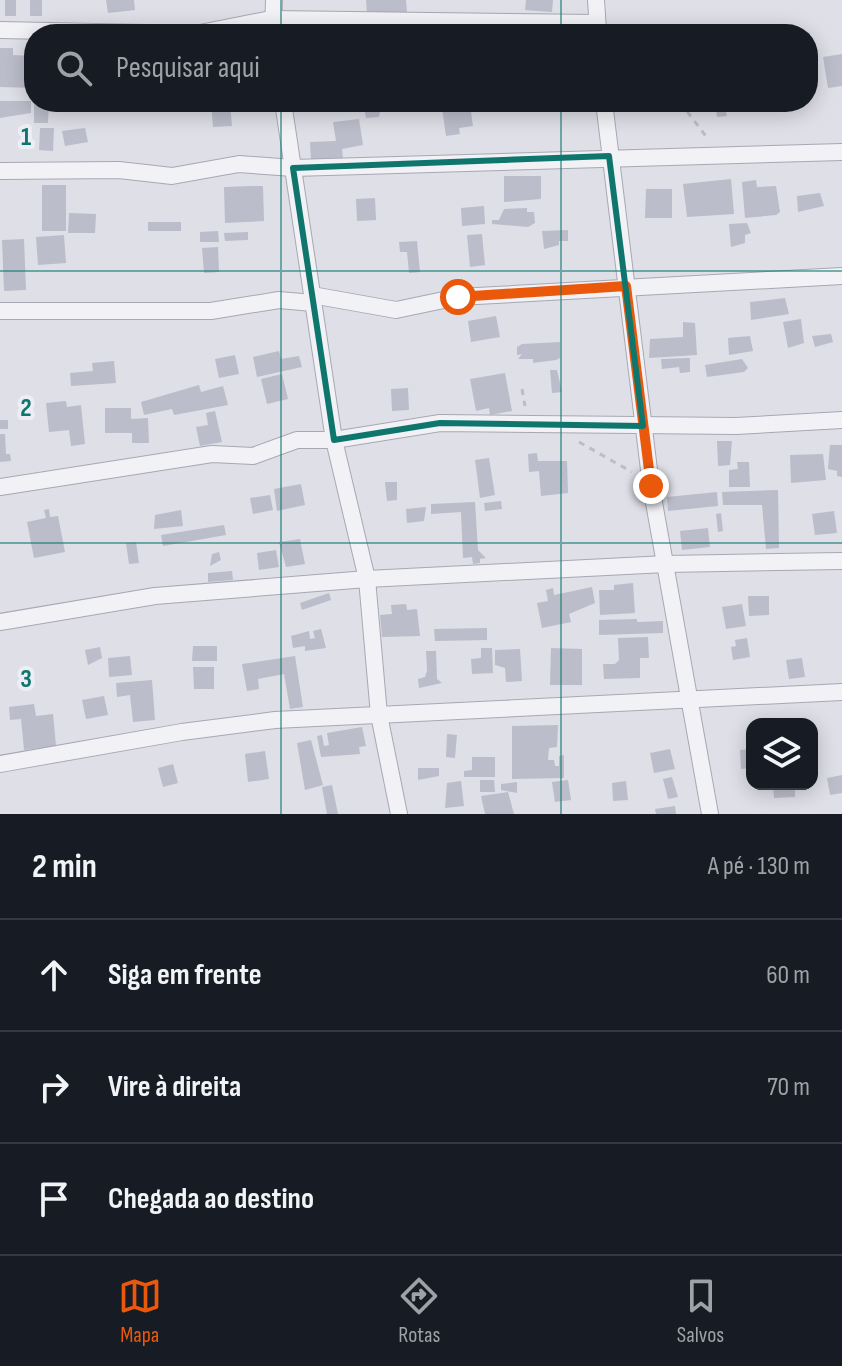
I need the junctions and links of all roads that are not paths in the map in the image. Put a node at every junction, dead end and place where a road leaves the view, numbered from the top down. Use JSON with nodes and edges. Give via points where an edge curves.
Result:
{"nodes":[{"id":1,"x":274,"y":0,"type":"edge"},
{"id":2,"x":596,"y":0,"type":"edge"},
{"id":3,"x":272,"y":24,"type":"edge"},
{"id":4,"x":598,"y":24,"type":"edge"},
{"id":5,"x":0,"y":30,"type":"edge"},
{"id":6,"x":24,"y":30,"type":"edge"},
{"id":7,"x":285,"y":112,"type":"edge"},
{"id":8,"x":605,"y":112,"type":"edge"},
{"id":9,"x":842,"y":152,"type":"edge"},
{"id":10,"x":609,"y":156,"type":"junction"},
{"id":11,"x":293,"y":168,"type":"junction"},
{"id":12,"x":0,"y":171,"type":"edge"},
{"id":13,"x":842,"y":276,"type":"edge"},
{"id":14,"x":626,"y":286,"type":"junction"},
{"id":15,"x":312,"y":299,"type":"junction"},
{"id":16,"x":0,"y":311,"type":"edge"},
{"id":17,"x":842,"y":420,"type":"edge"},
{"id":18,"x":643,"y":426,"type":"junction"},
{"id":19,"x":334,"y":440,"type":"junction"},
{"id":20,"x":0,"y":487,"type":"edge"},
{"id":21,"x":842,"y":561,"type":"edge"},
{"id":22,"x":666,"y":564,"type":"junction"},
{"id":23,"x":367,"y":579,"type":"junction"},
{"id":24,"x":0,"y":622,"type":"edge"},
{"id":25,"x":842,"y":692,"type":"edge"},
{"id":26,"x":688,"y":698,"type":"junction"},
{"id":27,"x":379,"y":715,"type":"junction"},
{"id":28,"x":0,"y":764,"type":"edge"},
{"id":29,"x":399,"y":814,"type":"edge"},
{"id":30,"x":710,"y":814,"type":"edge"}],
"edges":[{"from":1,"to":3,"type":"street"},
{"from":2,"to":4,"type":"street"},
{"from":5,"to":6,"type":"street"},
{"from":7,"to":11,"type":"street"},
{"from":8,"to":10,"type":"street"},
{"from":9,"to":10,"type":"street"},
{"from":10,"to":11,"type":"street"},
{"from":10,"to":14,"type":"street"},
{"from":11,"to":12,"type":"street","via":[[239,164],[172,176],[119,170]]},
{"from":11,"to":15,"type":"street"},
{"from":13,"to":14,"type":"street"},
{"from":14,"to":15,"type":"street","via":[[458,297],[396,310]]},
{"from":14,"to":18,"type":"street"},
{"from":15,"to":16,"type":"street","via":[[211,311]]},
{"from":15,"to":19,"type":"street"},
{"from":17,"to":18,"type":"street"},
{"from":18,"to":19,"type":"street","via":[[440,423]]},
{"from":18,"to":22,"type":"street"},
{"from":19,"to":20,"type":"street","via":[[297,440],[253,456],[212,454]]},
{"from":19,"to":23,"type":"street"},
{"from":21,"to":22,"type":"street"},
{"from":22,"to":23,"type":"street"},
{"from":22,"to":26,"type":"street"},
{"from":23,"to":24,"type":"street","via":[[155,596]]},
{"from":23,"to":27,"type":"street"},
{"from":25,"to":26,"type":"street"},
{"from":26,"to":27,"type":"street"},
{"from":26,"to":30,"type":"street"},
{"from":27,"to":28,"type":"street","via":[[182,732]]},
{"from":27,"to":29,"type":"street"}]}
